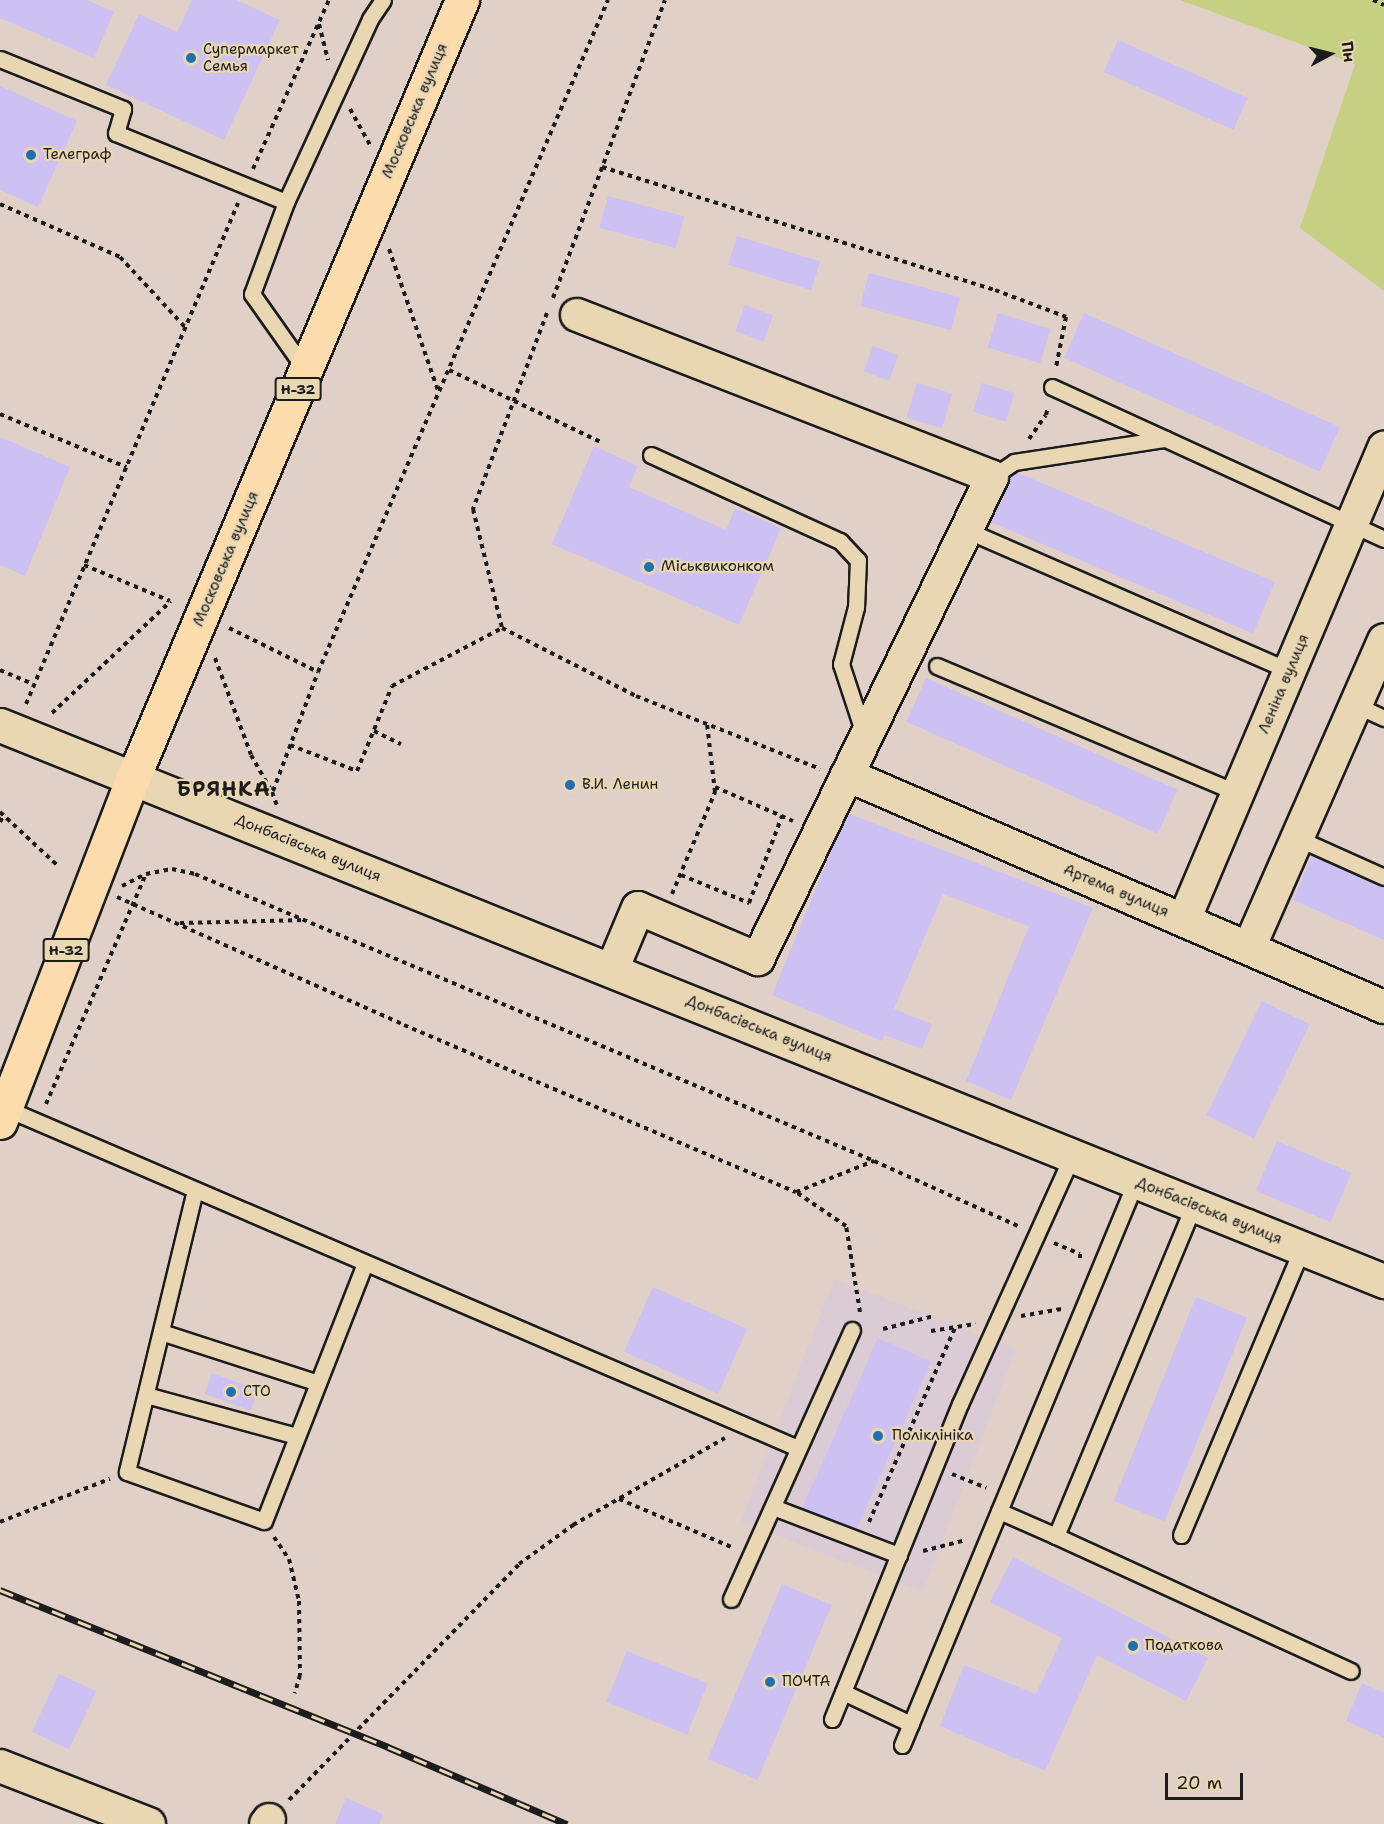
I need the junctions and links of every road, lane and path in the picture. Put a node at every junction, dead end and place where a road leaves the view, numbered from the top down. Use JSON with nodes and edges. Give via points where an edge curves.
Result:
{"nodes":[{"id":1,"x":329,"y":0,"type":"edge"},
{"id":2,"x":383,"y":0,"type":"edge"},
{"id":3,"x":608,"y":0,"type":"edge"},
{"id":4,"x":665,"y":0,"type":"edge"},
{"id":5,"x":1373,"y":0,"type":"edge"},
{"id":6,"x":457,"y":1,"type":"edge"},
{"id":7,"x":1384,"y":5,"type":"edge"},
{"id":8,"x":319,"y":24,"type":"junction"},
{"id":9,"x":0,"y":59,"type":"edge"},
{"id":10,"x":328,"y":60,"type":"dead end"},
{"id":11,"x":339,"y":87,"type":"junction"},
{"id":12,"x":370,"y":145,"type":"dead end"},
{"id":13,"x":602,"y":167,"type":"junction"},
{"id":14,"x":246,"y":186,"type":"junction"},
{"id":15,"x":286,"y":202,"type":"junction"},
{"id":16,"x":0,"y":204,"type":"edge"},
{"id":17,"x":388,"y":248,"type":"dead end"},
{"id":18,"x":559,"y":308,"type":"junction"},
{"id":19,"x":185,"y":327,"type":"junction"},
{"id":20,"x":306,"y":369,"type":"junction"},
{"id":21,"x":449,"y":370,"type":"junction"},
{"id":22,"x":1052,"y":387,"type":"junction"},
{"id":23,"x":439,"y":393,"type":"junction"},
{"id":24,"x":0,"y":414,"type":"edge"},
{"id":25,"x":1165,"y":439,"type":"junction"},
{"id":26,"x":603,"y":443,"type":"dead end"},
{"id":27,"x":1384,"y":448,"type":"edge"},
{"id":28,"x":651,"y":455,"type":"dead end"},
{"id":29,"x":126,"y":467,"type":"junction"},
{"id":30,"x":1003,"y":469,"type":"junction"},
{"id":31,"x":1352,"y":524,"type":"junction"},
{"id":32,"x":966,"y":530,"type":"junction"},
{"id":33,"x":1384,"y":539,"type":"edge"},
{"id":34,"x":84,"y":564,"type":"junction"},
{"id":35,"x":171,"y":601,"type":"junction"},
{"id":36,"x":176,"y":604,"type":"dead end"},
{"id":37,"x":225,"y":620,"type":"dead end"},
{"id":38,"x":228,"y":628,"type":"dead end"},
{"id":39,"x":502,"y":628,"type":"junction"},
{"id":40,"x":222,"y":629,"type":"dead end"},
{"id":41,"x":1384,"y":640,"type":"edge"},
{"id":42,"x":217,"y":647,"type":"dead end"},
{"id":43,"x":937,"y":666,"type":"dead end"},
{"id":44,"x":0,"y":670,"type":"edge"},
{"id":45,"x":1290,"y":671,"type":"junction"},
{"id":46,"x":318,"y":672,"type":"junction"},
{"id":47,"x":33,"y":684,"type":"junction"},
{"id":48,"x":1356,"y":705,"type":"junction"},
{"id":49,"x":34,"y":707,"type":"dead end"},
{"id":50,"x":42,"y":711,"type":"dead end"},
{"id":51,"x":1384,"y":718,"type":"edge"},
{"id":52,"x":707,"y":724,"type":"junction"},
{"id":53,"x":0,"y":725,"type":"edge"},
{"id":54,"x":374,"y":731,"type":"junction"},
{"id":55,"x":865,"y":737,"type":"junction"},
{"id":56,"x":401,"y":744,"type":"dead end"},
{"id":57,"x":290,"y":745,"type":"junction"},
{"id":58,"x":838,"y":773,"type":"junction"},
{"id":59,"x":133,"y":777,"type":"junction"},
{"id":60,"x":714,"y":786,"type":"junction"},
{"id":61,"x":272,"y":792,"type":"junction"},
{"id":62,"x":1238,"y":793,"type":"junction"},
{"id":63,"x":279,"y":812,"type":"dead end"},
{"id":64,"x":2,"y":813,"type":"edge"},
{"id":65,"x":782,"y":816,"type":"junction"},
{"id":66,"x":0,"y":822,"type":"edge"},
{"id":67,"x":799,"y":823,"type":"dead end"},
{"id":68,"x":1297,"y":838,"type":"junction"},
{"id":69,"x":57,"y":865,"type":"dead end"},
{"id":70,"x":146,"y":874,"type":"junction"},
{"id":71,"x":681,"y":874,"type":"junction"},
{"id":72,"x":1384,"y":876,"type":"edge"},
{"id":73,"x":117,"y":888,"type":"dead end"},
{"id":74,"x":114,"y":896,"type":"dead end"},
{"id":75,"x":672,"y":896,"type":"dead end"},
{"id":76,"x":308,"y":920,"type":"junction"},
{"id":77,"x":1184,"y":920,"type":"junction"},
{"id":78,"x":176,"y":923,"type":"junction"},
{"id":79,"x":1249,"y":948,"type":"junction"},
{"id":80,"x":612,"y":970,"type":"junction"},
{"id":81,"x":1384,"y":1007,"type":"edge"},
{"id":82,"x":2,"y":1112,"type":"edge"},
{"id":83,"x":42,"y":1113,"type":"dead end"},
{"id":84,"x":1072,"y":1156,"type":"junction"},
{"id":85,"x":874,"y":1161,"type":"junction"},
{"id":86,"x":1136,"y":1181,"type":"junction"},
{"id":87,"x":195,"y":1190,"type":"junction"},
{"id":88,"x":796,"y":1192,"type":"junction"},
{"id":89,"x":1194,"y":1205,"type":"junction"},
{"id":90,"x":1026,"y":1230,"type":"dead end"},
{"id":91,"x":1047,"y":1240,"type":"dead end"},
{"id":92,"x":1302,"y":1248,"type":"junction"},
{"id":93,"x":1080,"y":1254,"type":"dead end"},
{"id":94,"x":365,"y":1263,"type":"junction"},
{"id":95,"x":1384,"y":1281,"type":"edge"},
{"id":96,"x":934,"y":1316,"type":"dead end"},
{"id":97,"x":857,"y":1326,"type":"joint"},
{"id":98,"x":955,"y":1327,"type":"dead end"},
{"id":99,"x":883,"y":1329,"type":"dead end"},
{"id":100,"x":160,"y":1332,"type":"junction"},
{"id":101,"x":318,"y":1383,"type":"junction"},
{"id":102,"x":146,"y":1395,"type":"junction"},
{"id":103,"x":747,"y":1426,"type":"junction"},
{"id":104,"x":297,"y":1436,"type":"junction"},
{"id":105,"x":798,"y":1448,"type":"junction"},
{"id":106,"x":127,"y":1472,"type":"junction"},
{"id":107,"x":948,"y":1472,"type":"dead end"},
{"id":108,"x":990,"y":1490,"type":"dead end"},
{"id":109,"x":619,"y":1499,"type":"junction"},
{"id":110,"x":773,"y":1507,"type":"junction"},
{"id":111,"x":999,"y":1511,"type":"junction"},
{"id":112,"x":264,"y":1521,"type":"junction"},
{"id":113,"x":0,"y":1522,"type":"edge"},
{"id":114,"x":869,"y":1524,"type":"dead end"},
{"id":115,"x":1181,"y":1535,"type":"dead end"},
{"id":116,"x":1056,"y":1536,"type":"junction"},
{"id":117,"x":972,"y":1539,"type":"dead end"},
{"id":118,"x":906,"y":1554,"type":"junction"},
{"id":119,"x":751,"y":1555,"type":"junction"},
{"id":120,"x":731,"y":1599,"type":"dead end"},
{"id":121,"x":1351,"y":1671,"type":"dead end"},
{"id":122,"x":843,"y":1692,"type":"junction"},
{"id":123,"x":296,"y":1693,"type":"dead end"},
{"id":124,"x":832,"y":1719,"type":"dead end"},
{"id":125,"x":911,"y":1724,"type":"junction"},
{"id":126,"x":902,"y":1745,"type":"dead end"},
{"id":127,"x":0,"y":1766,"type":"edge"},
{"id":128,"x":267,"y":1822,"type":"edge"},
{"id":129,"x":149,"y":1824,"type":"edge"}],
"edges":[{"from":1,"to":8,"type":"path"},
{"from":2,"to":11,"type":"lane","via":[[370,19]]},
{"from":3,"to":21,"type":"path"},
{"from":4,"to":13,"type":"path"},
{"from":5,"to":7,"type":"path"},
{"from":6,"to":20,"type":"main road","name":"Московська вулиця","number":"Н-32"},
{"from":8,"to":10,"type":"path"},
{"from":8,"to":14,"type":"path"},
{"from":9,"to":14,"type":"lane","via":[[123,109],[116,134]]},
{"from":11,"to":12,"type":"path"},
{"from":11,"to":15,"type":"lane"},
{"from":13,"to":18,"type":"path"},
{"from":13,"to":22,"type":"path","via":[[1066,316]]},
{"from":14,"to":15,"type":"lane"},
{"from":14,"to":19,"type":"path"},
{"from":15,"to":20,"type":"lane","via":[[252,294]]},
{"from":16,"to":19,"type":"path","via":[[120,257]]},
{"from":17,"to":23,"type":"path"},
{"from":18,"to":30,"type":"street"},
{"from":18,"to":39,"type":"path","via":[[473,509]]},
{"from":19,"to":29,"type":"path"},
{"from":20,"to":59,"type":"main road","name":"Московська вулиця","number":"Н-32"},
{"from":21,"to":23,"type":"path"},
{"from":21,"to":26,"type":"path"},
{"from":22,"to":25,"type":"lane"},
{"from":22,"to":30,"type":"path","via":[[1046,415]]},
{"from":23,"to":46,"type":"path"},
{"from":24,"to":29,"type":"path"},
{"from":25,"to":30,"type":"lane"},
{"from":25,"to":31,"type":"lane"},
{"from":27,"to":31,"type":"street","name":"Леніна вулиця"},
{"from":28,"to":55,"type":"lane","via":[[840,541],[858,560],[856,607],[841,664]]},
{"from":29,"to":34,"type":"path"},
{"from":30,"to":32,"type":"street"},
{"from":31,"to":33,"type":"lane"},
{"from":31,"to":45,"type":"street","name":"Леніна вулиця"},
{"from":32,"to":45,"type":"lane"},
{"from":32,"to":55,"type":"street"},
{"from":34,"to":35,"type":"path"},
{"from":34,"to":47,"type":"path"},
{"from":35,"to":36,"type":"path"},
{"from":35,"to":50,"type":"path","via":[[50,715]]},
{"from":37,"to":40,"type":"path"},
{"from":38,"to":46,"type":"path"},
{"from":39,"to":52,"type":"path","via":[[636,696]]},
{"from":39,"to":54,"type":"path","via":[[392,686]]},
{"from":41,"to":48,"type":"street"},
{"from":42,"to":61,"type":"path","via":[[214,656],[228,699],[251,755]]},
{"from":43,"to":62,"type":"lane"},
{"from":44,"to":47,"type":"path"},
{"from":45,"to":62,"type":"street","name":"Леніна вулиця"},
{"from":46,"to":57,"type":"path"},
{"from":47,"to":49,"type":"path","via":[[25,703]]},
{"from":48,"to":51,"type":"lane"},
{"from":48,"to":68,"type":"street"},
{"from":52,"to":58,"type":"path"},
{"from":52,"to":60,"type":"path"},
{"from":53,"to":59,"type":"street","name":"Донбасівська вулиця"},
{"from":54,"to":56,"type":"path"},
{"from":54,"to":57,"type":"path","via":[[357,771]]},
{"from":55,"to":58,"type":"street"},
{"from":57,"to":61,"type":"path"},
{"from":58,"to":77,"type":"street","name":"Артема вулиця"},
{"from":58,"to":80,"type":"street","via":[[758,959],[638,908]]},
{"from":59,"to":80,"type":"street","name":"Донбасівська вулиця"},
{"from":59,"to":82,"type":"main road","name":"Московська вулиця","number":"Н-32"},
{"from":60,"to":65,"type":"path"},
{"from":60,"to":71,"type":"path","via":[[715,792]]},
{"from":61,"to":63,"type":"path"},
{"from":62,"to":77,"type":"street","name":"Леніна вулиця"},
{"from":64,"to":66,"type":"path"},
{"from":64,"to":69,"type":"path"},
{"from":65,"to":67,"type":"path"},
{"from":65,"to":71,"type":"path","via":[[749,903]]},
{"from":68,"to":72,"type":"lane"},
{"from":68,"to":79,"type":"street"},
{"from":70,"to":73,"type":"path"},
{"from":70,"to":76,"type":"path","via":[[172,869],[195,874]]},
{"from":70,"to":83,"type":"path"},
{"from":71,"to":75,"type":"path"},
{"from":74,"to":78,"type":"path"},
{"from":76,"to":78,"type":"path"},
{"from":76,"to":85,"type":"path"},
{"from":77,"to":79,"type":"street","name":"Артема вулиця"},
{"from":78,"to":88,"type":"path"},
{"from":79,"to":81,"type":"street","name":"Артема вулиця"},
{"from":80,"to":84,"type":"street","name":"Донбасівська вулиця"},
{"from":82,"to":87,"type":"lane"},
{"from":84,"to":86,"type":"street","name":"Донбасівська вулиця"},
{"from":84,"to":118,"type":"lane","via":[[960,1404]]},
{"from":85,"to":88,"type":"path"},
{"from":85,"to":90,"type":"path"},
{"from":86,"to":89,"type":"street","name":"Донбасівська вулиця"},
{"from":86,"to":111,"type":"lane"},
{"from":87,"to":94,"type":"lane"},
{"from":87,"to":100,"type":"lane"},
{"from":88,"to":97,"type":"path","via":[[846,1226]]},
{"from":89,"to":92,"type":"street","name":"Донбасівська вулиця"},
{"from":89,"to":116,"type":"lane"},
{"from":91,"to":93,"type":"path"},
{"from":92,"to":95,"type":"street","name":"Донбасівська вулиця"},
{"from":92,"to":115,"type":"lane"},
{"from":94,"to":101,"type":"lane"},
{"from":94,"to":103,"type":"lane"},
{"from":96,"to":99,"type":"path"},
{"from":97,"to":105,"type":"lane"},
{"from":98,"to":114,"type":"path"},
{"from":100,"to":101,"type":"lane"},
{"from":100,"to":102,"type":"lane"},
{"from":101,"to":104,"type":"lane"},
{"from":102,"to":104,"type":"lane"},
{"from":102,"to":106,"type":"lane"},
{"from":103,"to":105,"type":"lane"},
{"from":103,"to":109,"type":"path"},
{"from":104,"to":112,"type":"lane"},
{"from":105,"to":110,"type":"lane"},
{"from":106,"to":112,"type":"lane"},
{"from":106,"to":113,"type":"path"},
{"from":107,"to":108,"type":"path"},
{"from":109,"to":119,"type":"path"},
{"from":109,"to":128,"type":"path","via":[[573,1525],[519,1564]]},
{"from":110,"to":118,"type":"lane"},
{"from":110,"to":119,"type":"lane"},
{"from":111,"to":116,"type":"lane"},
{"from":111,"to":125,"type":"lane"},
{"from":112,"to":123,"type":"path","via":[[289,1559],[299,1600],[300,1675]]},
{"from":116,"to":121,"type":"lane"},
{"from":117,"to":118,"type":"path"},
{"from":118,"to":122,"type":"lane"},
{"from":119,"to":120,"type":"lane"},
{"from":122,"to":124,"type":"lane"},
{"from":122,"to":125,"type":"lane"},
{"from":125,"to":126,"type":"lane"},
{"from":127,"to":129,"type":"street"}]}
